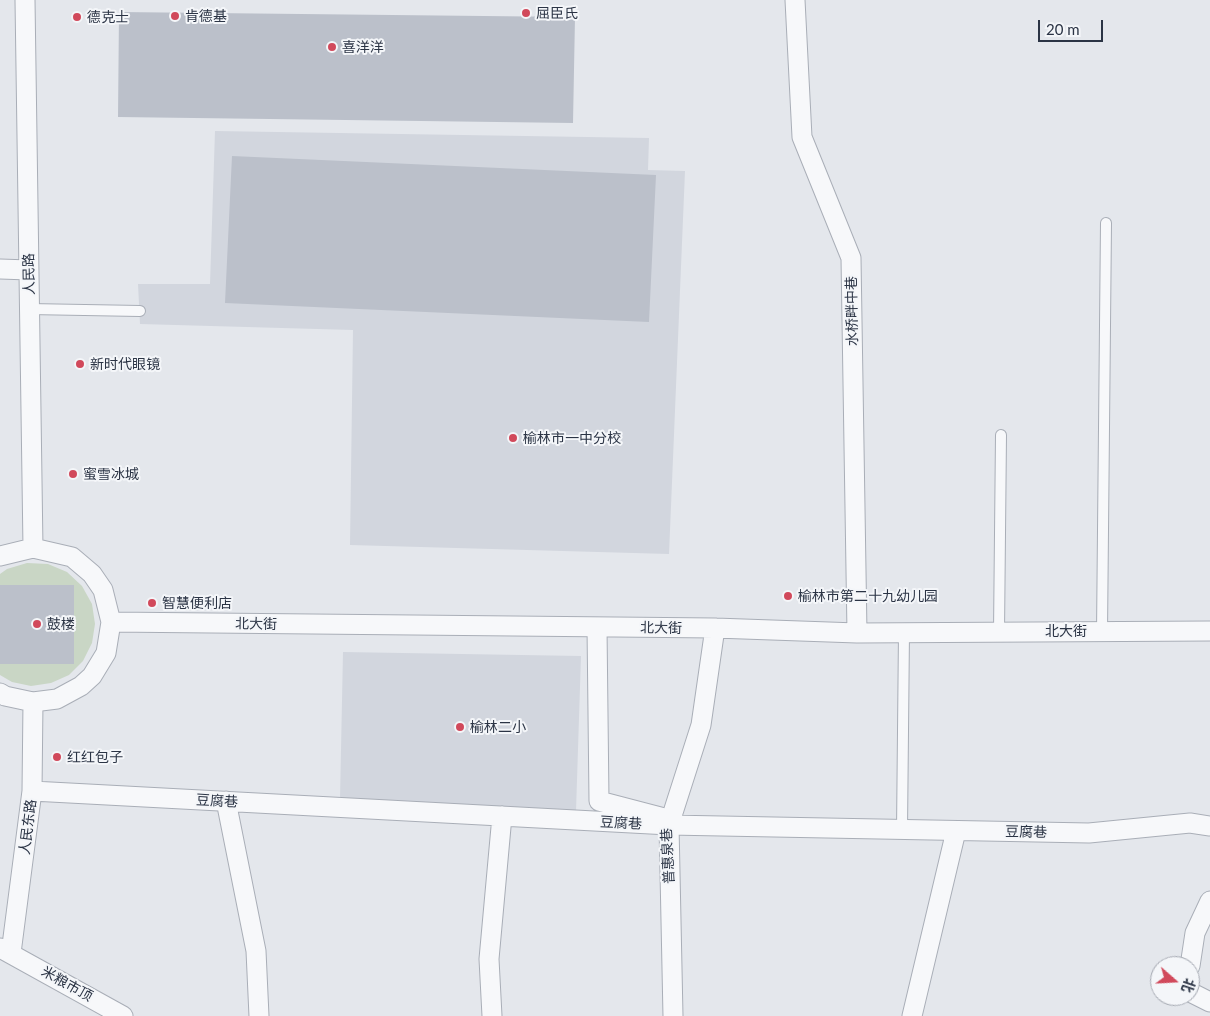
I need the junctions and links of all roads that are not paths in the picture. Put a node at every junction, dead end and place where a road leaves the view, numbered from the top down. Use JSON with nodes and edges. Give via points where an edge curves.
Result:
{"nodes":[{"id":1,"x":25,"y":0,"type":"edge"},
{"id":2,"x":795,"y":0,"type":"edge"},
{"id":3,"x":1106,"y":223,"type":"dead end"},
{"id":4,"x":0,"y":269,"type":"edge"},
{"id":5,"x":29,"y":270,"type":"junction"},
{"id":6,"x":29,"y":309,"type":"junction"},
{"id":7,"x":140,"y":311,"type":"dead end"},
{"id":8,"x":1001,"y":435,"type":"dead end"},
{"id":9,"x":33,"y":548,"type":"junction"},
{"id":10,"x":0,"y":556,"type":"edge"},
{"id":11,"x":111,"y":622,"type":"junction"},
{"id":12,"x":597,"y":627,"type":"junction"},
{"id":13,"x":715,"y":628,"type":"junction"},
{"id":14,"x":1210,"y":631,"type":"edge"},
{"id":15,"x":857,"y":632,"type":"junction"},
{"id":16,"x":904,"y":632,"type":"junction"},
{"id":17,"x":999,"y":632,"type":"junction"},
{"id":18,"x":1102,"y":632,"type":"junction"},
{"id":19,"x":0,"y":693,"type":"edge"},
{"id":20,"x":33,"y":702,"type":"junction"},
{"id":21,"x":32,"y":791,"type":"junction"},
{"id":22,"x":226,"y":801,"type":"junction"},
{"id":23,"x":502,"y":816,"type":"junction"},
{"id":24,"x":669,"y":825,"type":"junction"},
{"id":25,"x":1210,"y":826,"type":"edge"},
{"id":26,"x":902,"y":830,"type":"junction"},
{"id":27,"x":956,"y":831,"type":"junction"},
{"id":28,"x":1210,"y":901,"type":"edge"},
{"id":29,"x":6,"y":950,"type":"edge"},
{"id":30,"x":1192,"y":956,"type":"edge"},
{"id":31,"x":123,"y":1016,"type":"edge"},
{"id":32,"x":259,"y":1016,"type":"edge"},
{"id":33,"x":492,"y":1016,"type":"edge"},
{"id":34,"x":673,"y":1016,"type":"edge"},
{"id":35,"x":912,"y":1016,"type":"edge"}],
"edges":[{"from":1,"to":5,"type":"street","name":"人民路"},
{"from":2,"to":15,"type":"street","name":"水桥畔中巷","via":[[802,137],[851,258]]},
{"from":3,"to":18,"type":"lane"},
{"from":4,"to":5,"type":"street"},
{"from":5,"to":6,"type":"street","name":"人民路"},
{"from":6,"to":7,"type":"lane"},
{"from":6,"to":9,"type":"street","name":"人民路"},
{"from":8,"to":17,"type":"lane"},
{"from":9,"to":10,"type":"street"},
{"from":9,"to":11,"type":"street","via":[[72,557],[92,574],[103,590]]},
{"from":11,"to":12,"type":"street","name":"北大街"},
{"from":11,"to":20,"type":"street","via":[[106,653],[92,676],[58,698]]},
{"from":12,"to":13,"type":"street","name":"北大街"},
{"from":12,"to":24,"type":"street","name":"普惠泉巷","via":[[599,801],[664,818]]},
{"from":13,"to":15,"type":"street","name":"北大街"},
{"from":13,"to":24,"type":"street","via":[[701,725]]},
{"from":14,"to":18,"type":"street","name":"北大街"},
{"from":15,"to":16,"type":"street","name":"北大街"},
{"from":16,"to":17,"type":"street","name":"北大街"},
{"from":16,"to":26,"type":"lane"},
{"from":17,"to":18,"type":"street","name":"北大街"},
{"from":19,"to":20,"type":"street"},
{"from":20,"to":21,"type":"street","name":"人民东路"},
{"from":21,"to":22,"type":"street","name":"豆腐巷"},
{"from":21,"to":29,"type":"street","name":"人民东路"},
{"from":22,"to":23,"type":"street","name":"豆腐巷"},
{"from":22,"to":32,"type":"street","via":[[256,951]]},
{"from":23,"to":24,"type":"street","name":"豆腐巷"},
{"from":23,"to":33,"type":"street","via":[[489,959]]},
{"from":24,"to":26,"type":"street","name":"豆腐巷"},
{"from":24,"to":34,"type":"street","name":"普惠泉巷"},
{"from":25,"to":27,"type":"street","name":"豆腐巷","via":[[1190,823],[1089,833]]},
{"from":26,"to":27,"type":"street","name":"豆腐巷"},
{"from":27,"to":35,"type":"street"},
{"from":28,"to":30,"type":"street","via":[[1195,933]]},
{"from":29,"to":31,"type":"street","name":"米粮市顶"}]}
